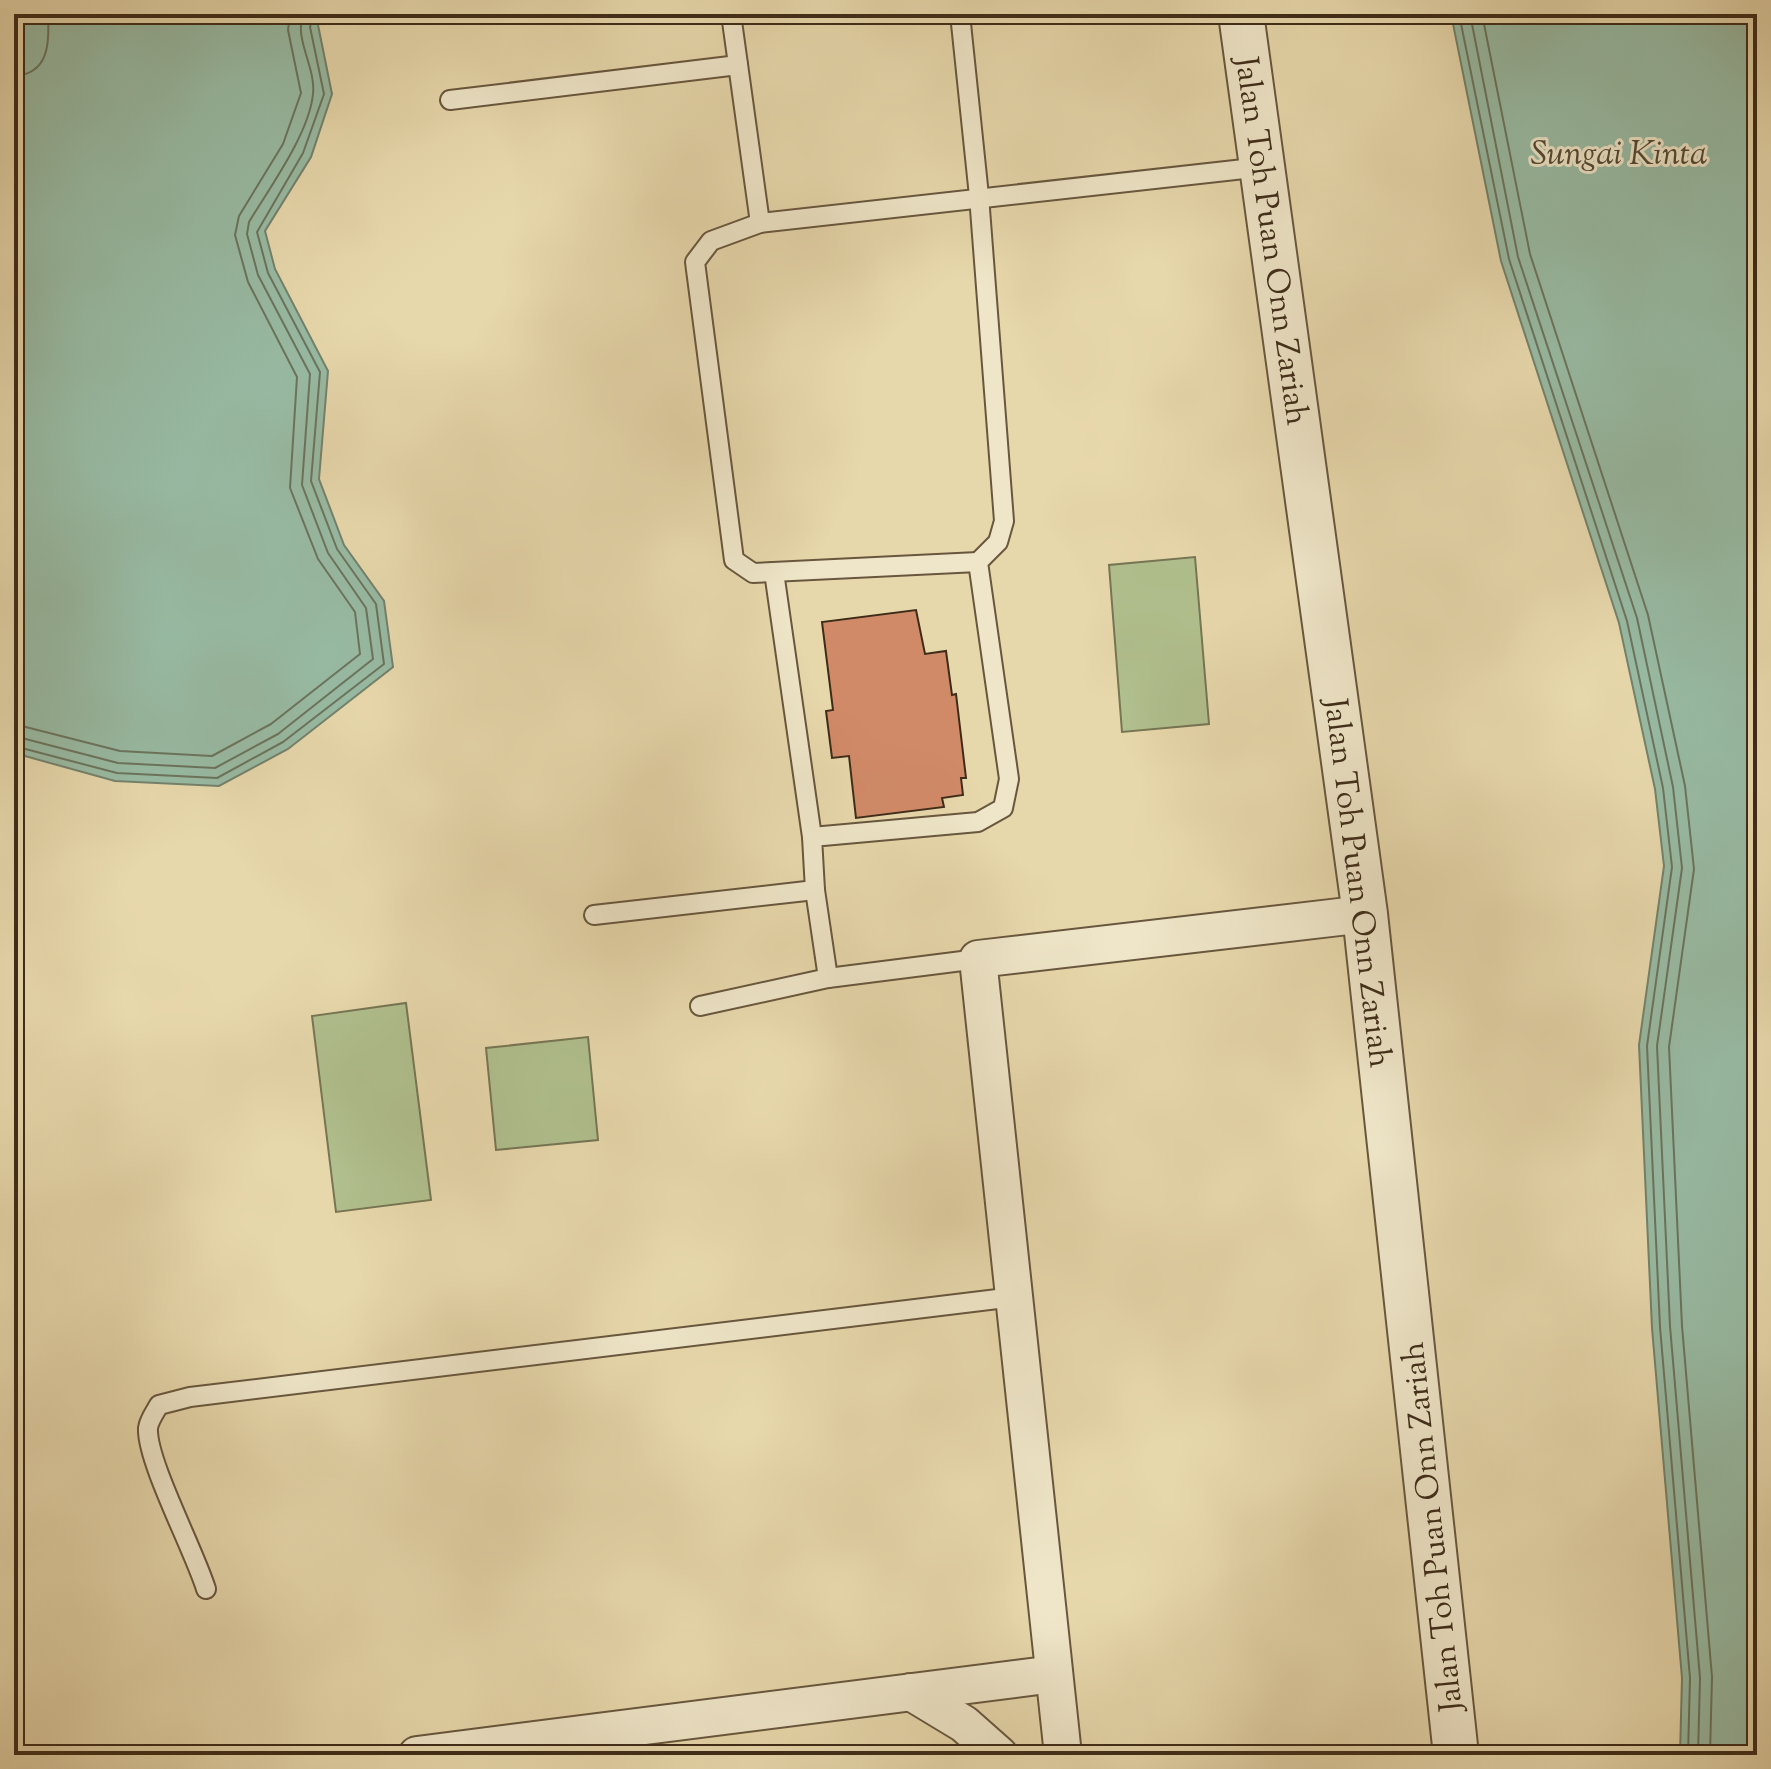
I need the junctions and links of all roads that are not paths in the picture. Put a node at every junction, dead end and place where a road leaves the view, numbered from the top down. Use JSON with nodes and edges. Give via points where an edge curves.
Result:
{"nodes":[{"id":1,"x":731,"y":14,"type":"edge"},
{"id":2,"x":960,"y":14,"type":"edge"},
{"id":3,"x":1241,"y":14,"type":"edge"},
{"id":4,"x":738,"y":65,"type":"junction"},
{"id":5,"x":450,"y":100,"type":"dead end"},
{"id":6,"x":1264,"y":167,"type":"junction"},
{"id":7,"x":979,"y":196,"type":"junction"},
{"id":8,"x":760,"y":223,"type":"junction"},
{"id":9,"x":978,"y":562,"type":"junction"},
{"id":10,"x":774,"y":572,"type":"junction"},
{"id":11,"x":812,"y":837,"type":"junction"},
{"id":12,"x":815,"y":890,"type":"junction"},
{"id":13,"x":1365,"y":914,"type":"junction"},
{"id":14,"x":594,"y":915,"type":"dead end"},
{"id":15,"x":978,"y":959,"type":"junction"},
{"id":16,"x":828,"y":978,"type":"junction"},
{"id":17,"x":700,"y":1006,"type":"dead end"},
{"id":18,"x":1014,"y":1297,"type":"junction"},
{"id":19,"x":206,"y":1589,"type":"dead end"},
{"id":20,"x":1054,"y":1674,"type":"junction"},
{"id":21,"x":911,"y":1692,"type":"junction"},
{"id":22,"x":417,"y":1755,"type":"edge"},
{"id":23,"x":999,"y":1755,"type":"edge"},
{"id":24,"x":1063,"y":1755,"type":"edge"},
{"id":25,"x":1456,"y":1755,"type":"edge"}],
"edges":[{"from":1,"to":4,"type":"lane"},
{"from":2,"to":7,"type":"lane"},
{"from":3,"to":6,"type":"street","name":"Jalan Toh Puan Onn Zariah"},
{"from":4,"to":5,"type":"lane"},
{"from":4,"to":8,"type":"lane"},
{"from":6,"to":7,"type":"lane"},
{"from":6,"to":13,"type":"street","name":"Jalan Toh Puan Onn Zariah"},
{"from":7,"to":8,"type":"lane"},
{"from":7,"to":9,"type":"lane","via":[[1004,521],[998,542]]},
{"from":8,"to":10,"type":"lane","via":[[711,241],[695,262],[734,560],[753,573]]},
{"from":9,"to":10,"type":"lane"},
{"from":9,"to":11,"type":"lane","via":[[1009,779],[1003,808],[978,822]]},
{"from":10,"to":11,"type":"lane"},
{"from":11,"to":12,"type":"lane"},
{"from":12,"to":14,"type":"lane"},
{"from":12,"to":16,"type":"lane"},
{"from":13,"to":15,"type":"street"},
{"from":13,"to":25,"type":"street","name":"Jalan Toh Puan Onn Zariah"},
{"from":15,"to":16,"type":"lane"},
{"from":15,"to":18,"type":"street"},
{"from":16,"to":17,"type":"lane"},
{"from":18,"to":19,"type":"lane","via":[[190,1397],[159,1405],[148,1425],[151,1451]]},
{"from":18,"to":20,"type":"street"},
{"from":20,"to":21,"type":"street"},
{"from":20,"to":24,"type":"street"},
{"from":21,"to":22,"type":"street"},
{"from":21,"to":23,"type":"street","via":[[964,1724]]}]}
